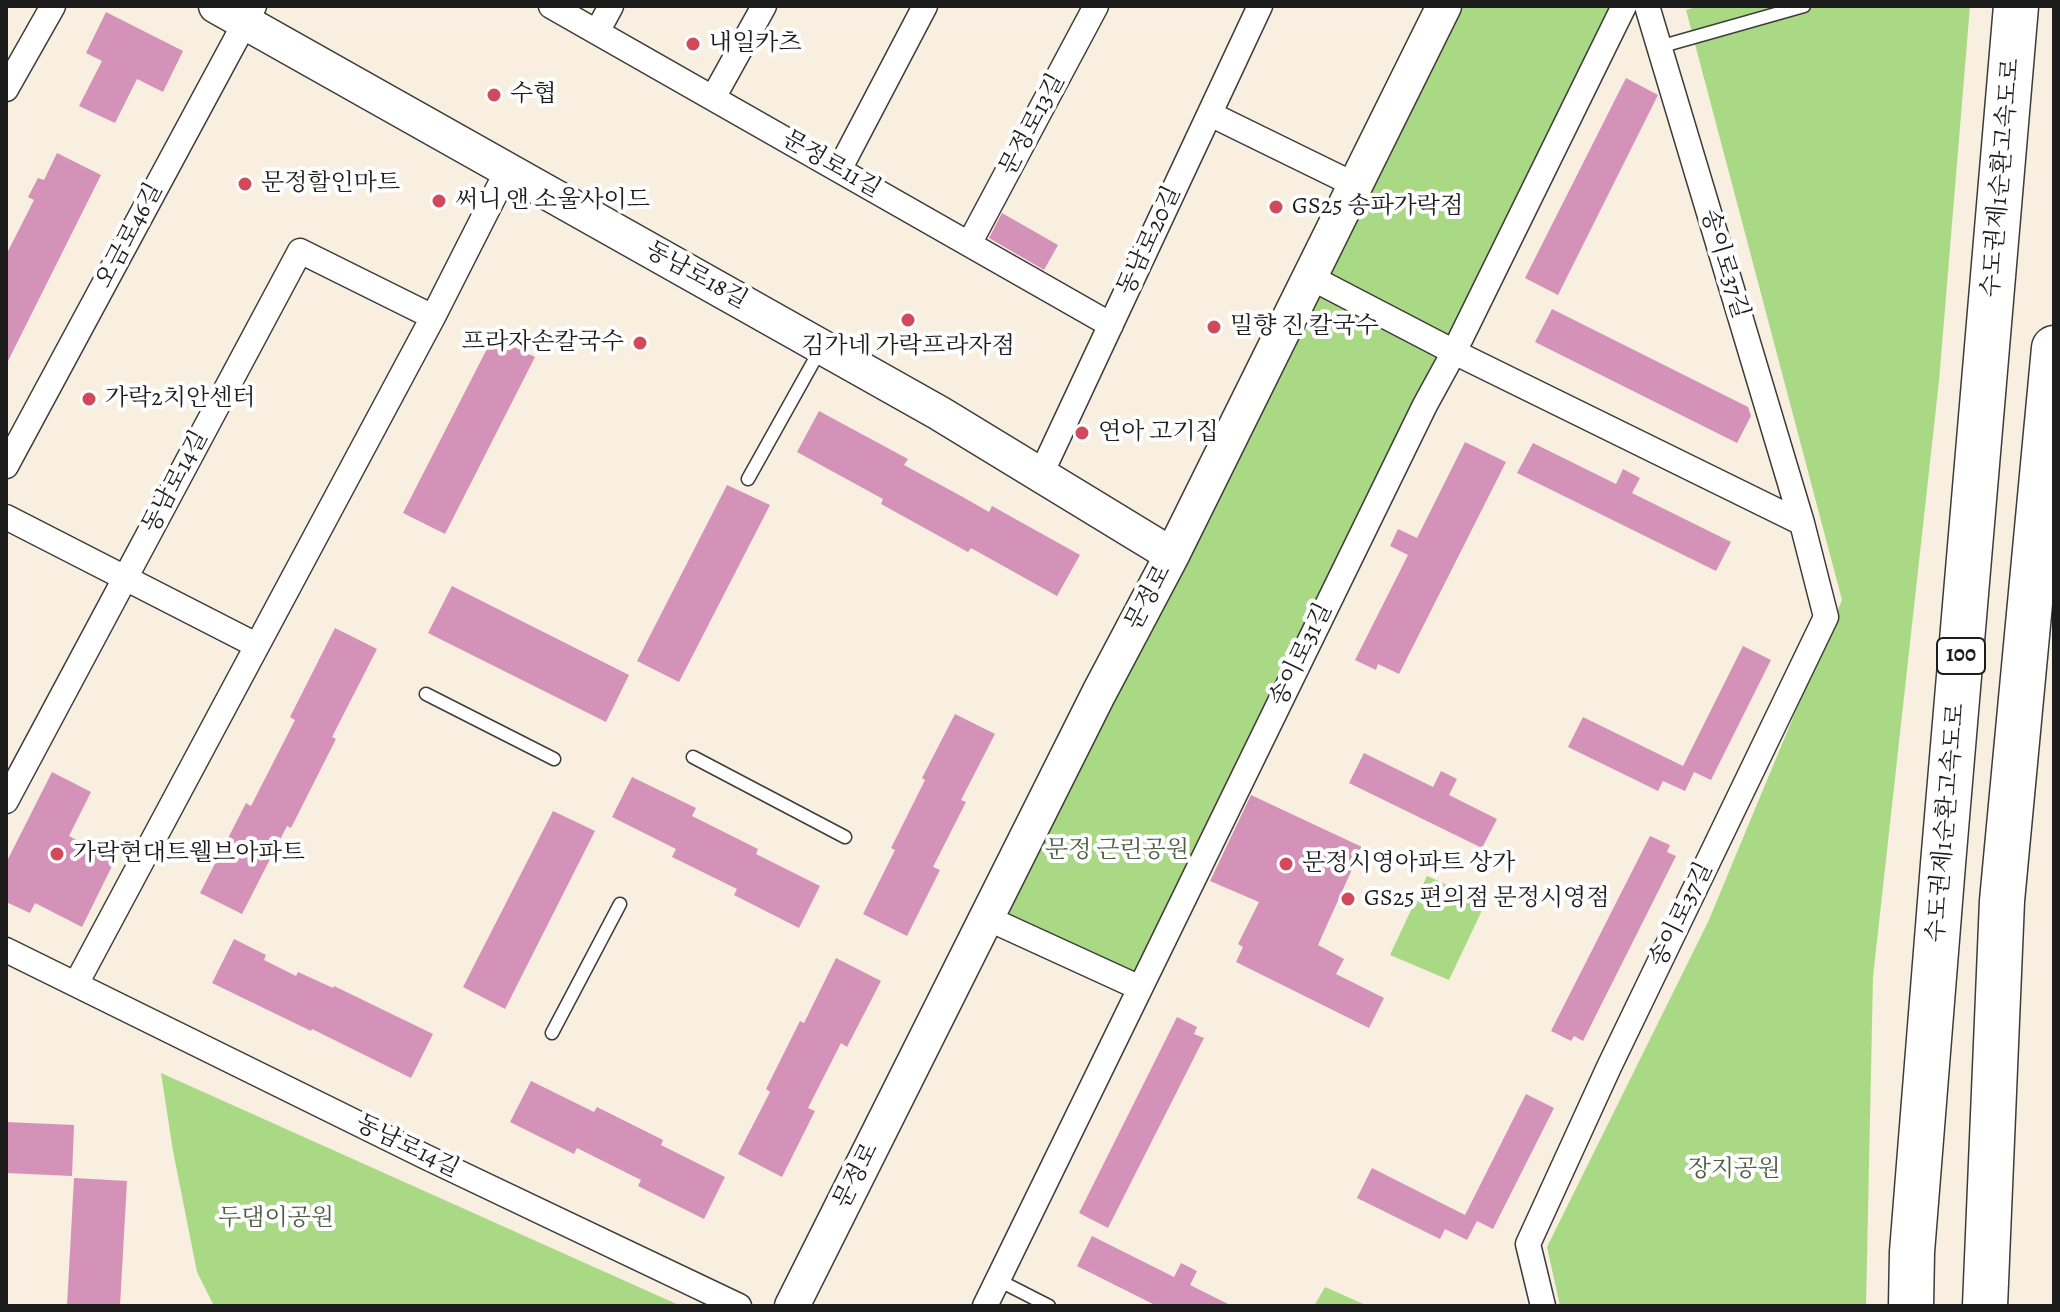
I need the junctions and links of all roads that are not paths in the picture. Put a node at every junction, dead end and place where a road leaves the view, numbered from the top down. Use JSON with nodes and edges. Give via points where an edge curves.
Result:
{"nodes":[{"id":1,"x":53,"y":6,"type":"edge"},
{"id":2,"x":216,"y":6,"type":"edge"},
{"id":3,"x":551,"y":6,"type":"edge"},
{"id":4,"x":611,"y":6,"type":"edge"},
{"id":5,"x":764,"y":6,"type":"edge"},
{"id":6,"x":925,"y":6,"type":"edge"},
{"id":7,"x":1096,"y":6,"type":"edge"},
{"id":8,"x":1260,"y":6,"type":"edge"},
{"id":9,"x":1444,"y":6,"type":"edge"},
{"id":10,"x":1624,"y":6,"type":"edge"},
{"id":11,"x":1647,"y":6,"type":"edge"},
{"id":12,"x":1804,"y":6,"type":"edge"},
{"id":13,"x":2016,"y":6,"type":"edge"},
{"id":14,"x":250,"y":14,"type":"edge"},
{"id":15,"x":597,"y":32,"type":"junction"},
{"id":16,"x":1659,"y":47,"type":"junction"},
{"id":17,"x":9,"y":76,"type":"edge"},
{"id":18,"x":713,"y":98,"type":"junction"},
{"id":19,"x":1210,"y":114,"type":"junction"},
{"id":20,"x":508,"y":169,"type":"junction"},
{"id":21,"x":839,"y":170,"type":"junction"},
{"id":22,"x":1355,"y":185,"type":"junction"},
{"id":23,"x":969,"y":244,"type":"junction"},
{"id":24,"x":1310,"y":277,"type":"junction"},
{"id":25,"x":433,"y":317,"type":"junction"},
{"id":26,"x":1111,"y":325,"type":"junction"},
{"id":27,"x":822,"y":347,"type":"junction"},
{"id":28,"x":2054,"y":348,"type":"edge"},
{"id":29,"x":1454,"y":352,"type":"junction"},
{"id":30,"x":6,"y":466,"type":"edge"},
{"id":31,"x":1040,"y":476,"type":"junction"},
{"id":32,"x":748,"y":479,"type":"dead end"},
{"id":33,"x":6,"y":517,"type":"edge"},
{"id":34,"x":1802,"y":523,"type":"junction"},
{"id":35,"x":1172,"y":555,"type":"junction"},
{"id":36,"x":125,"y":577,"type":"junction"},
{"id":37,"x":256,"y":645,"type":"junction"},
{"id":38,"x":426,"y":694,"type":"dead end"},
{"id":39,"x":693,"y":757,"type":"dead end"},
{"id":40,"x":554,"y":759,"type":"dead end"},
{"id":41,"x":6,"y":801,"type":"edge"},
{"id":42,"x":845,"y":837,"type":"dead end"},
{"id":43,"x":620,"y":904,"type":"dead end"},
{"id":44,"x":987,"y":918,"type":"junction"},
{"id":45,"x":6,"y":950,"type":"edge"},
{"id":46,"x":76,"y":984,"type":"junction"},
{"id":47,"x":1140,"y":988,"type":"junction"},
{"id":48,"x":552,"y":1033,"type":"dead end"},
{"id":49,"x":998,"y":1280,"type":"junction"},
{"id":50,"x":739,"y":1306,"type":"edge"},
{"id":51,"x":792,"y":1306,"type":"edge"},
{"id":52,"x":985,"y":1306,"type":"edge"},
{"id":53,"x":1049,"y":1306,"type":"edge"},
{"id":54,"x":1543,"y":1306,"type":"edge"},
{"id":55,"x":1911,"y":1306,"type":"edge"},
{"id":56,"x":1985,"y":1306,"type":"edge"}],
"edges":[{"from":1,"to":17,"type":"street"},
{"from":2,"to":14,"type":"street","name":"동남로18길"},
{"from":3,"to":15,"type":"street","name":"문정로11길"},
{"from":4,"to":15,"type":"street"},
{"from":5,"to":18,"type":"street"},
{"from":6,"to":21,"type":"street"},
{"from":7,"to":23,"type":"street","name":"문정로13길"},
{"from":8,"to":19,"type":"street","name":"동남로20길"},
{"from":9,"to":22,"type":"street","name":"문정로"},
{"from":10,"to":29,"type":"street","name":"송이로31길"},
{"from":11,"to":16,"type":"street","name":"송이로37길"},
{"from":12,"to":16,"type":"lane"},
{"from":13,"to":55,"type":"highway","name":"수도권제1순환고속도로","number":"100"},
{"from":14,"to":20,"type":"street","name":"동남로18길"},
{"from":14,"to":30,"type":"street","name":"오금로46길"},
{"from":15,"to":18,"type":"street","name":"문정로11길"},
{"from":16,"to":34,"type":"street","name":"송이로37길"},
{"from":18,"to":21,"type":"street","name":"문정로11길"},
{"from":19,"to":22,"type":"street"},
{"from":19,"to":26,"type":"street","name":"동남로20길"},
{"from":20,"to":25,"type":"street"},
{"from":20,"to":27,"type":"street","name":"동남로18길"},
{"from":21,"to":23,"type":"street","name":"문정로11길"},
{"from":22,"to":24,"type":"street","name":"문정로"},
{"from":23,"to":26,"type":"street","name":"문정로11길"},
{"from":24,"to":29,"type":"street"},
{"from":24,"to":35,"type":"street","name":"문정로"},
{"from":25,"to":36,"type":"street","name":"동남로14길","via":[[300,251]]},
{"from":25,"to":37,"type":"street"},
{"from":26,"to":31,"type":"street","name":"동남로20길"},
{"from":27,"to":31,"type":"street","name":"동남로18길"},
{"from":27,"to":32,"type":"lane"},
{"from":28,"to":56,"type":"highway","via":[[2002,901]]},
{"from":29,"to":34,"type":"street"},
{"from":29,"to":47,"type":"street","name":"송이로31길"},
{"from":31,"to":35,"type":"street","name":"동남로18길"},
{"from":33,"to":36,"type":"street"},
{"from":34,"to":54,"type":"street","name":"송이로37길","via":[[1826,617],[1528,1244]]},
{"from":35,"to":44,"type":"street","name":"문정로"},
{"from":36,"to":37,"type":"street"},
{"from":36,"to":41,"type":"street","name":"동남로14길"},
{"from":37,"to":46,"type":"street"},
{"from":38,"to":40,"type":"lane"},
{"from":39,"to":42,"type":"lane"},
{"from":43,"to":48,"type":"lane"},
{"from":44,"to":47,"type":"street"},
{"from":44,"to":51,"type":"street","name":"문정로"},
{"from":45,"to":46,"type":"street","name":"동남로14길"},
{"from":46,"to":50,"type":"street","name":"동남로14길"},
{"from":47,"to":49,"type":"street","name":"송이로31길"},
{"from":49,"to":52,"type":"street","name":"송이로31길"},
{"from":49,"to":53,"type":"lane"}]}
